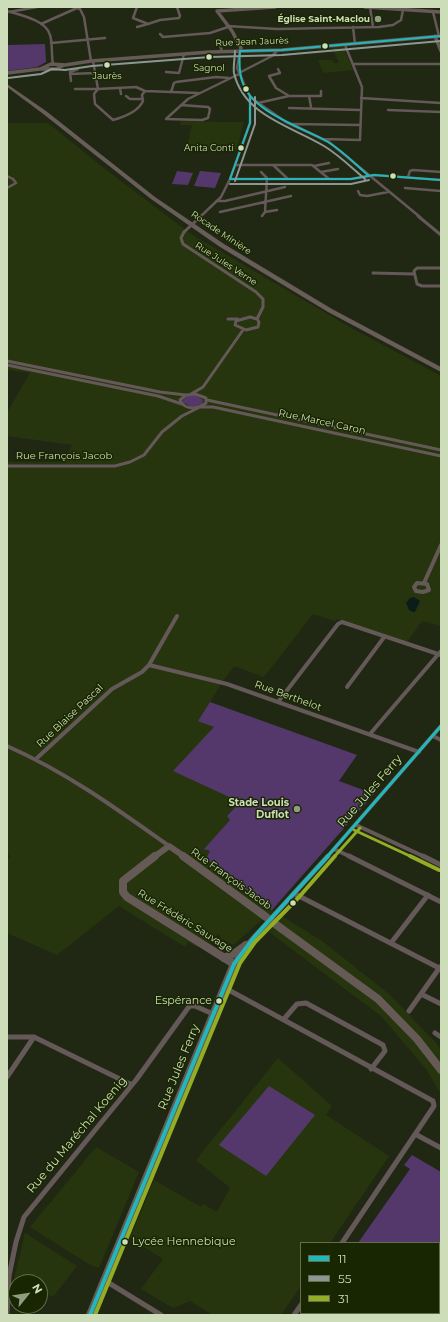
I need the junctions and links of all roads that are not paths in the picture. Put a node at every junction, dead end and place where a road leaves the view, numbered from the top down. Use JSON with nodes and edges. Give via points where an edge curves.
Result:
{"nodes":[{"id":1,"x":37,"y":7,"type":"edge"},
{"id":2,"x":73,"y":7,"type":"edge"},
{"id":3,"x":137,"y":7,"type":"edge"},
{"id":4,"x":177,"y":7,"type":"edge"},
{"id":5,"x":275,"y":7,"type":"edge"},
{"id":6,"x":365,"y":7,"type":"edge"},
{"id":7,"x":370,"y":7,"type":"edge"},
{"id":8,"x":426,"y":7,"type":"edge"},
{"id":9,"x":77,"y":8,"type":"junction"},
{"id":10,"x":216,"y":9,"type":"edge"},
{"id":11,"x":403,"y":10,"type":"junction"},
{"id":12,"x":8,"y":12,"type":"edge"},
{"id":13,"x":427,"y":12,"type":"junction"},
{"id":14,"x":433,"y":12,"type":"junction"},
{"id":15,"x":441,"y":12,"type":"edge"},
{"id":16,"x":41,"y":24,"type":"junction"},
{"id":17,"x":148,"y":24,"type":"junction"},
{"id":18,"x":137,"y":27,"type":"dead end"},
{"id":19,"x":228,"y":27,"type":"junction"},
{"id":20,"x":353,"y":27,"type":"junction"},
{"id":21,"x":373,"y":27,"type":"junction"},
{"id":22,"x":160,"y":34,"type":"dead end"},
{"id":23,"x":438,"y":36,"type":"edge"},
{"id":24,"x":105,"y":38,"type":"dead end"},
{"id":25,"x":86,"y":40,"type":"junction"},
{"id":26,"x":218,"y":40,"type":"dead end"},
{"id":27,"x":51,"y":43,"type":"junction"},
{"id":28,"x":355,"y":44,"type":"junction"},
{"id":29,"x":345,"y":45,"type":"junction"},
{"id":30,"x":278,"y":50,"type":"junction"},
{"id":31,"x":222,"y":51,"type":"junction"},
{"id":32,"x":240,"y":51,"type":"junction"},
{"id":33,"x":441,"y":51,"type":"edge"},
{"id":34,"x":184,"y":54,"type":"junction"},
{"id":35,"x":92,"y":61,"type":"junction"},
{"id":36,"x":53,"y":64,"type":"junction"},
{"id":37,"x":353,"y":64,"type":"junction"},
{"id":38,"x":441,"y":64,"type":"edge"},
{"id":39,"x":61,"y":66,"type":"junction"},
{"id":40,"x":45,"y":68,"type":"junction"},
{"id":41,"x":78,"y":69,"type":"dead end"},
{"id":42,"x":278,"y":69,"type":"dead end"},
{"id":43,"x":166,"y":72,"type":"dead end"},
{"id":44,"x":7,"y":73,"type":"edge"},
{"id":45,"x":95,"y":73,"type":"junction"},
{"id":46,"x":239,"y":73,"type":"junction"},
{"id":47,"x":70,"y":74,"type":"junction"},
{"id":48,"x":229,"y":78,"type":"junction"},
{"id":49,"x":7,"y":81,"type":"edge"},
{"id":50,"x":71,"y":81,"type":"dead end"},
{"id":51,"x":7,"y":85,"type":"edge"},
{"id":52,"x":98,"y":88,"type":"junction"},
{"id":53,"x":120,"y":88,"type":"junction"},
{"id":54,"x":75,"y":89,"type":"dead end"},
{"id":55,"x":145,"y":91,"type":"junction"},
{"id":56,"x":321,"y":91,"type":"dead end"},
{"id":57,"x":171,"y":92,"type":"junction"},
{"id":58,"x":198,"y":93,"type":"junction"},
{"id":59,"x":121,"y":94,"type":"dead end"},
{"id":60,"x":126,"y":96,"type":"dead end"},
{"id":61,"x":289,"y":96,"type":"junction"},
{"id":62,"x":309,"y":96,"type":"junction"},
{"id":63,"x":250,"y":97,"type":"junction"},
{"id":64,"x":361,"y":98,"type":"junction"},
{"id":65,"x":142,"y":99,"type":"junction"},
{"id":66,"x":258,"y":102,"type":"junction"},
{"id":67,"x":441,"y":103,"type":"edge"},
{"id":68,"x":181,"y":105,"type":"junction"},
{"id":69,"x":251,"y":105,"type":"junction"},
{"id":70,"x":311,"y":107,"type":"junction"},
{"id":71,"x":289,"y":108,"type":"dead end"},
{"id":72,"x":360,"y":110,"type":"junction"},
{"id":73,"x":388,"y":110,"type":"dead end"},
{"id":74,"x":441,"y":112,"type":"edge"},
{"id":75,"x":290,"y":124,"type":"junction"},
{"id":76,"x":360,"y":124,"type":"junction"},
{"id":77,"x":323,"y":139,"type":"junction"},
{"id":78,"x":338,"y":140,"type":"junction"},
{"id":79,"x":329,"y":142,"type":"junction"},
{"id":80,"x":329,"y":163,"type":"dead end"},
{"id":81,"x":236,"y":165,"type":"junction"},
{"id":82,"x":273,"y":165,"type":"junction"},
{"id":83,"x":314,"y":166,"type":"junction"},
{"id":84,"x":338,"y":169,"type":"dead end"},
{"id":85,"x":261,"y":172,"type":"dead end"},
{"id":86,"x":321,"y":172,"type":"junction"},
{"id":87,"x":441,"y":172,"type":"edge"},
{"id":88,"x":368,"y":175,"type":"junction"},
{"id":89,"x":7,"y":176,"type":"edge"},
{"id":90,"x":408,"y":177,"type":"junction"},
{"id":91,"x":230,"y":179,"type":"junction"},
{"id":92,"x":267,"y":179,"type":"junction"},
{"id":93,"x":288,"y":179,"type":"junction"},
{"id":94,"x":328,"y":179,"type":"junction"},
{"id":95,"x":441,"y":180,"type":"edge"},
{"id":96,"x":286,"y":187,"type":"dead end"},
{"id":97,"x":7,"y":188,"type":"edge"},
{"id":98,"x":405,"y":188,"type":"dead end"},
{"id":99,"x":358,"y":191,"type":"dead end"},
{"id":100,"x":441,"y":191,"type":"edge"},
{"id":101,"x":265,"y":192,"type":"junction"},
{"id":102,"x":388,"y":192,"type":"junction"},
{"id":103,"x":291,"y":196,"type":"dead end"},
{"id":104,"x":218,"y":200,"type":"junction"},
{"id":105,"x":265,"y":202,"type":"junction"},
{"id":106,"x":277,"y":210,"type":"dead end"},
{"id":107,"x":220,"y":212,"type":"dead end"},
{"id":108,"x":265,"y":212,"type":"junction"},
{"id":109,"x":262,"y":216,"type":"dead end"},
{"id":110,"x":441,"y":235,"type":"edge"},
{"id":111,"x":441,"y":268,"type":"edge"},
{"id":112,"x":373,"y":273,"type":"dead end"},
{"id":113,"x":414,"y":274,"type":"junction"},
{"id":114,"x":441,"y":286,"type":"edge"},
{"id":115,"x":436,"y":287,"type":"junction"},
{"id":116,"x":441,"y":290,"type":"edge"},
{"id":117,"x":259,"y":313,"type":"junction"},
{"id":118,"x":250,"y":317,"type":"junction"},
{"id":119,"x":239,"y":319,"type":"junction"},
{"id":120,"x":257,"y":319,"type":"junction"},
{"id":121,"x":235,"y":323,"type":"junction"},
{"id":122,"x":244,"y":330,"type":"junction"},
{"id":123,"x":7,"y":361,"type":"edge"},
{"id":124,"x":7,"y":366,"type":"edge"},
{"id":125,"x":441,"y":366,"type":"edge"},
{"id":126,"x":441,"y":370,"type":"edge"},
{"id":127,"x":203,"y":387,"type":"junction"},
{"id":128,"x":191,"y":394,"type":"junction"},
{"id":129,"x":186,"y":395,"type":"junction"},
{"id":130,"x":204,"y":396,"type":"junction"},
{"id":131,"x":207,"y":400,"type":"junction"},
{"id":132,"x":182,"y":405,"type":"junction"},
{"id":133,"x":199,"y":408,"type":"junction"},
{"id":134,"x":182,"y":416,"type":"junction"},
{"id":135,"x":441,"y":450,"type":"edge"},
{"id":136,"x":440,"y":455,"type":"edge"},
{"id":137,"x":7,"y":466,"type":"edge"},
{"id":138,"x":441,"y":545,"type":"edge"},
{"id":139,"x":424,"y":583,"type":"dead end"},
{"id":140,"x":177,"y":616,"type":"dead end"},
{"id":141,"x":385,"y":636,"type":"junction"},
{"id":142,"x":440,"y":653,"type":"edge"},
{"id":143,"x":149,"y":665,"type":"junction"},
{"id":144,"x":348,"y":687,"type":"dead end"},
{"id":145,"x":278,"y":702,"type":"junction"},
{"id":146,"x":441,"y":726,"type":"edge"},
{"id":147,"x":370,"y":734,"type":"junction"},
{"id":148,"x":433,"y":736,"type":"junction"},
{"id":149,"x":441,"y":740,"type":"edge"},
{"id":150,"x":7,"y":746,"type":"edge"},
{"id":151,"x":419,"y":752,"type":"junction"},
{"id":152,"x":37,"y":758,"type":"junction"},
{"id":153,"x":356,"y":825,"type":"junction"},
{"id":154,"x":169,"y":846,"type":"junction"},
{"id":155,"x":334,"y":849,"type":"junction"},
{"id":156,"x":441,"y":865,"type":"edge"},
{"id":157,"x":295,"y":894,"type":"junction"},
{"id":158,"x":428,"y":895,"type":"junction"},
{"id":159,"x":441,"y":902,"type":"edge"},
{"id":160,"x":391,"y":943,"type":"junction"},
{"id":161,"x":246,"y":945,"type":"junction"},
{"id":162,"x":224,"y":958,"type":"junction"},
{"id":163,"x":234,"y":964,"type":"junction"},
{"id":164,"x":441,"y":967,"type":"edge"},
{"id":165,"x":225,"y":988,"type":"junction"},
{"id":166,"x":421,"y":994,"type":"junction"},
{"id":167,"x":441,"y":1004,"type":"edge"},
{"id":168,"x":409,"y":1011,"type":"dead end"},
{"id":169,"x":214,"y":1014,"type":"junction"},
{"id":170,"x":284,"y":1019,"type":"junction"},
{"id":171,"x":435,"y":1033,"type":"dead end"},
{"id":172,"x":7,"y":1037,"type":"edge"},
{"id":173,"x":34,"y":1037,"type":"junction"},
{"id":174,"x":441,"y":1037,"type":"edge"},
{"id":175,"x":371,"y":1069,"type":"junction"},
{"id":176,"x":441,"y":1070,"type":"edge"},
{"id":177,"x":7,"y":1077,"type":"edge"},
{"id":178,"x":132,"y":1085,"type":"junction"},
{"id":179,"x":415,"y":1134,"type":"junction"},
{"id":180,"x":441,"y":1148,"type":"edge"},
{"id":181,"x":343,"y":1242,"type":"edge"},
{"id":182,"x":104,"y":1280,"type":"junction"},
{"id":183,"x":300,"y":1306,"type":"edge"},
{"id":184,"x":7,"y":1315,"type":"edge"},
{"id":185,"x":90,"y":1315,"type":"edge"},
{"id":186,"x":161,"y":1315,"type":"edge"},
{"id":187,"x":294,"y":1315,"type":"edge"}],
"edges":[{"from":1,"to":12,"type":"street"},
{"from":2,"to":9,"type":"street"},
{"from":3,"to":17,"type":"street","via":[[133,18]]},
{"from":4,"to":17,"type":"street","via":[[179,18]]},
{"from":5,"to":10,"type":"street"},
{"from":6,"to":7,"type":"street"},
{"from":7,"to":11,"type":"street"},
{"from":7,"to":21,"type":"street"},
{"from":8,"to":13,"type":"street"},
{"from":9,"to":16,"type":"street"},
{"from":9,"to":25,"type":"street","via":[[84,17]]},
{"from":10,"to":19,"type":"street"},
{"from":11,"to":13,"type":"street"},
{"from":11,"to":21,"type":"street","via":[[401,20],[393,25]]},
{"from":12,"to":16,"type":"street"},
{"from":13,"to":14,"type":"street"},
{"from":14,"to":15,"type":"street"},
{"from":14,"to":23,"type":"street"},
{"from":16,"to":27,"type":"street","via":[[49,32]]},
{"from":17,"to":18,"type":"street"},
{"from":19,"to":20,"type":"street"},
{"from":19,"to":22,"type":"street","via":[[206,34],[162,37]]},
{"from":19,"to":32,"type":"street","via":[[238,42]]},
{"from":20,"to":21,"type":"street"},
{"from":20,"to":28,"type":"street"},
{"from":23,"to":28,"type":"street","name":"Rue Jean Jaurès"},
{"from":23,"to":33,"type":"street"},
{"from":24,"to":25,"type":"street"},
{"from":25,"to":27,"type":"street"},
{"from":25,"to":35,"type":"street"},
{"from":26,"to":31,"type":"street"},
{"from":27,"to":36,"type":"street"},
{"from":28,"to":29,"type":"street","name":"Rue Jean Jaurès"},
{"from":29,"to":30,"type":"street","name":"Rue Jean Jaurès"},
{"from":29,"to":37,"type":"street"},
{"from":30,"to":32,"type":"street","name":"Rue Jean Jaurès"},
{"from":30,"to":46,"type":"street","via":[[272,56]]},
{"from":31,"to":32,"type":"street","name":"Rue Jean Jaurès"},
{"from":31,"to":34,"type":"street","name":"Rue Jean Jaurès"},
{"from":32,"to":46,"type":"street"},
{"from":34,"to":35,"type":"street","name":"Rue Jean Jaurès"},
{"from":34,"to":43,"type":"street","via":[[179,73]]},
{"from":35,"to":39,"type":"street","name":"Rue Jean Jaurès"},
{"from":35,"to":45,"type":"street"},
{"from":36,"to":39,"type":"street"},
{"from":36,"to":40,"type":"street"},
{"from":37,"to":38,"type":"street"},
{"from":37,"to":64,"type":"street","via":[[362,87]]},
{"from":39,"to":40,"type":"street","name":"Rue Jean Jaurès","via":[[56,69]]},
{"from":40,"to":44,"type":"street"},
{"from":41,"to":47,"type":"street","via":[[71,71]]},
{"from":42,"to":61,"type":"street","via":[[280,73],[269,76],[276,88]]},
{"from":45,"to":47,"type":"street"},
{"from":45,"to":52,"type":"street"},
{"from":46,"to":48,"type":"street"},
{"from":46,"to":63,"type":"street"},
{"from":47,"to":50,"type":"street"},
{"from":48,"to":57,"type":"street","via":[[175,82]]},
{"from":48,"to":58,"type":"street"},
{"from":49,"to":125,"type":"highway","name":"Rocade Minière","via":[[158,197],[223,241],[346,315]]},
{"from":51,"to":126,"type":"highway","name":"Rocade Minière","via":[[153,198],[255,266],[330,311]]},
{"from":52,"to":53,"type":"street"},
{"from":52,"to":54,"type":"street"},
{"from":52,"to":65,"type":"street","via":[[94,94],[95,104],[113,120],[128,116],[141,104]]},
{"from":53,"to":55,"type":"street","via":[[139,87]]},
{"from":53,"to":59,"type":"street"},
{"from":55,"to":57,"type":"street"},
{"from":55,"to":65,"type":"street"},
{"from":56,"to":62,"type":"street","via":[[321,96]]},
{"from":57,"to":58,"type":"street"},
{"from":58,"to":68,"type":"street"},
{"from":60,"to":65,"type":"street","via":[[130,99]]},
{"from":61,"to":62,"type":"street"},
{"from":61,"to":66,"type":"street"},
{"from":62,"to":70,"type":"street"},
{"from":63,"to":66,"type":"street"},
{"from":63,"to":69,"type":"street","name":"Rue Jules Verne"},
{"from":64,"to":67,"type":"street"},
{"from":64,"to":72,"type":"street"},
{"from":66,"to":69,"type":"street"},
{"from":66,"to":75,"type":"street"},
{"from":68,"to":68,"type":"street","via":[[208,107],[208,118],[166,119]]},
{"from":69,"to":81,"type":"street","name":"Rue Jules Verne","via":[[249,128]]},
{"from":70,"to":71,"type":"street"},
{"from":70,"to":72,"type":"street","via":[[326,110]]},
{"from":72,"to":76,"type":"street"},
{"from":73,"to":74,"type":"street"},
{"from":75,"to":76,"type":"street"},
{"from":75,"to":77,"type":"street"},
{"from":76,"to":78,"type":"street","via":[[360,140]]},
{"from":77,"to":78,"type":"street"},
{"from":77,"to":79,"type":"street"},
{"from":78,"to":79,"type":"street"},
{"from":79,"to":88,"type":"street"},
{"from":80,"to":83,"type":"street"},
{"from":81,"to":82,"type":"street"},
{"from":81,"to":91,"type":"street","name":"Rue Jules Verne"},
{"from":82,"to":83,"type":"street"},
{"from":82,"to":93,"type":"street"},
{"from":83,"to":86,"type":"street"},
{"from":84,"to":86,"type":"street"},
{"from":85,"to":92,"type":"street"},
{"from":86,"to":94,"type":"street"},
{"from":87,"to":90,"type":"street","via":[[413,170]]},
{"from":88,"to":90,"type":"street"},
{"from":88,"to":94,"type":"street"},
{"from":88,"to":102,"type":"street"},
{"from":89,"to":97,"type":"street","via":[[16,183]]},
{"from":90,"to":95,"type":"street"},
{"from":91,"to":92,"type":"street"},
{"from":91,"to":104,"type":"street","name":"Rue Jules Verne"},
{"from":92,"to":93,"type":"street"},
{"from":92,"to":101,"type":"street"},
{"from":93,"to":94,"type":"street"},
{"from":96,"to":101,"type":"street"},
{"from":98,"to":100,"type":"street"},
{"from":99,"to":102,"type":"street","via":[[360,195],[365,196]]},
{"from":101,"to":104,"type":"street","via":[[225,201]]},
{"from":101,"to":105,"type":"street"},
{"from":102,"to":110,"type":"street"},
{"from":103,"to":105,"type":"street"},
{"from":104,"to":117,"type":"street","name":"Rue Jules Verne","bridge":true,"via":[[184,232],[181,238],[183,244],[256,292],[263,299],[263,307]]},
{"from":105,"to":107,"type":"street"},
{"from":105,"to":108,"type":"street"},
{"from":106,"to":108,"type":"street"},
{"from":108,"to":109,"type":"street"},
{"from":111,"to":113,"type":"street","via":[[417,268]]},
{"from":112,"to":113,"type":"street"},
{"from":113,"to":115,"type":"street","via":[[417,284]]},
{"from":114,"to":115,"type":"street"},
{"from":115,"to":116,"type":"street"},
{"from":117,"to":118,"type":"street"},
{"from":117,"to":120,"type":"street"},
{"from":118,"to":119,"type":"street"},
{"from":118,"to":120,"type":"street"},
{"from":119,"to":121,"type":"street"},
{"from":119,"to":121,"type":"street","via":[[228,319]]},
{"from":120,"to":122,"type":"street","via":[[260,322],[258,326]]},
{"from":121,"to":122,"type":"street","via":[[236,327]]},
{"from":122,"to":127,"type":"street"},
{"from":123,"to":129,"type":"street"},
{"from":124,"to":132,"type":"street","via":[[158,396]]},
{"from":127,"to":128,"type":"street"},
{"from":127,"to":130,"type":"street"},
{"from":128,"to":129,"type":"street"},
{"from":128,"to":130,"type":"street"},
{"from":129,"to":132,"type":"street","via":[[181,398]]},
{"from":130,"to":131,"type":"street"},
{"from":131,"to":133,"type":"street"},
{"from":131,"to":135,"type":"street","name":"Rue Marcel Caron"},
{"from":132,"to":133,"type":"street","name":"Rue Marcel Caron"},
{"from":132,"to":134,"type":"street"},
{"from":133,"to":134,"type":"street"},
{"from":133,"to":136,"type":"street","name":"Rue Marcel Caron","via":[[213,407]]},
{"from":134,"to":137,"type":"street","name":"Rue François Jacob","via":[[162,432],[144,455],[130,462],[115,466]]},
{"from":138,"to":139,"type":"street"},
{"from":140,"to":143,"type":"street","name":"Rue Blaise Pascal"},
{"from":141,"to":142,"type":"street"},
{"from":141,"to":144,"type":"street"},
{"from":141,"to":145,"type":"street","via":[[342,622],[338,624]]},
{"from":142,"to":147,"type":"street"},
{"from":143,"to":145,"type":"street","name":"Rue Berthelot","via":[[228,684]]},
{"from":143,"to":152,"type":"street","name":"Rue Blaise Pascal","via":[[142,672],[112,689]]},
{"from":145,"to":147,"type":"street","name":"Rue Berthelot"},
{"from":146,"to":148,"type":"street","name":"Rue Jules Ferry"},
{"from":147,"to":151,"type":"street","name":"Rue Berthelot"},
{"from":148,"to":149,"type":"street"},
{"from":148,"to":151,"type":"street","name":"Rue Jules Ferry"},
{"from":150,"to":152,"type":"street","name":"Rue François Jacob"},
{"from":151,"to":153,"type":"street","name":"Rue Jules Ferry"},
{"from":152,"to":154,"type":"street","name":"Rue François Jacob","via":[[102,798]]},
{"from":153,"to":155,"type":"street","name":"Rue Jules Ferry"},
{"from":153,"to":156,"type":"street"},
{"from":154,"to":162,"type":"street","name":"Rue Frédéric Sauvage","via":[[123,881],[123,892]]},
{"from":154,"to":176,"type":"street","name":"Rue François Jacob","bridge":true,"via":[[378,999],[417,1039]]},
{"from":155,"to":157,"type":"street","name":"Rue Jules Ferry"},
{"from":155,"to":158,"type":"street"},
{"from":157,"to":160,"type":"street"},
{"from":157,"to":161,"type":"street","name":"Rue Jules Ferry"},
{"from":158,"to":159,"type":"street"},
{"from":158,"to":160,"type":"street"},
{"from":160,"to":164,"type":"street"},
{"from":161,"to":162,"type":"street"},
{"from":161,"to":163,"type":"street","name":"Rue Jules Ferry"},
{"from":162,"to":163,"type":"street","name":"Rue Frédéric Sauvage"},
{"from":163,"to":165,"type":"street","name":"Rue Jules Ferry"},
{"from":164,"to":166,"type":"street"},
{"from":165,"to":169,"type":"street","name":"Rue Jules Ferry"},
{"from":165,"to":170,"type":"street"},
{"from":166,"to":167,"type":"street"},
{"from":166,"to":168,"type":"street"},
{"from":169,"to":178,"type":"street","name":"Rue du Maréchal Koenig","via":[[190,1006]]},
{"from":169,"to":182,"type":"street","name":"Rue Jules Ferry"},
{"from":170,"to":175,"type":"street"},
{"from":170,"to":175,"type":"street","via":[[297,1004],[306,1003],[384,1045],[385,1051]]},
{"from":171,"to":174,"type":"street"},
{"from":172,"to":173,"type":"street"},
{"from":173,"to":177,"type":"street"},
{"from":173,"to":178,"type":"street"},
{"from":175,"to":179,"type":"street","via":[[433,1101],[434,1106]]},
{"from":178,"to":184,"type":"street","name":"Rue du Maréchal Koenig","via":[[24,1217],[9,1276]]},
{"from":179,"to":180,"type":"street"},
{"from":179,"to":181,"type":"street"},
{"from":182,"to":185,"type":"street","name":"Rue Jules Ferry"},
{"from":182,"to":186,"type":"street"},
{"from":183,"to":187,"type":"street"}]}
